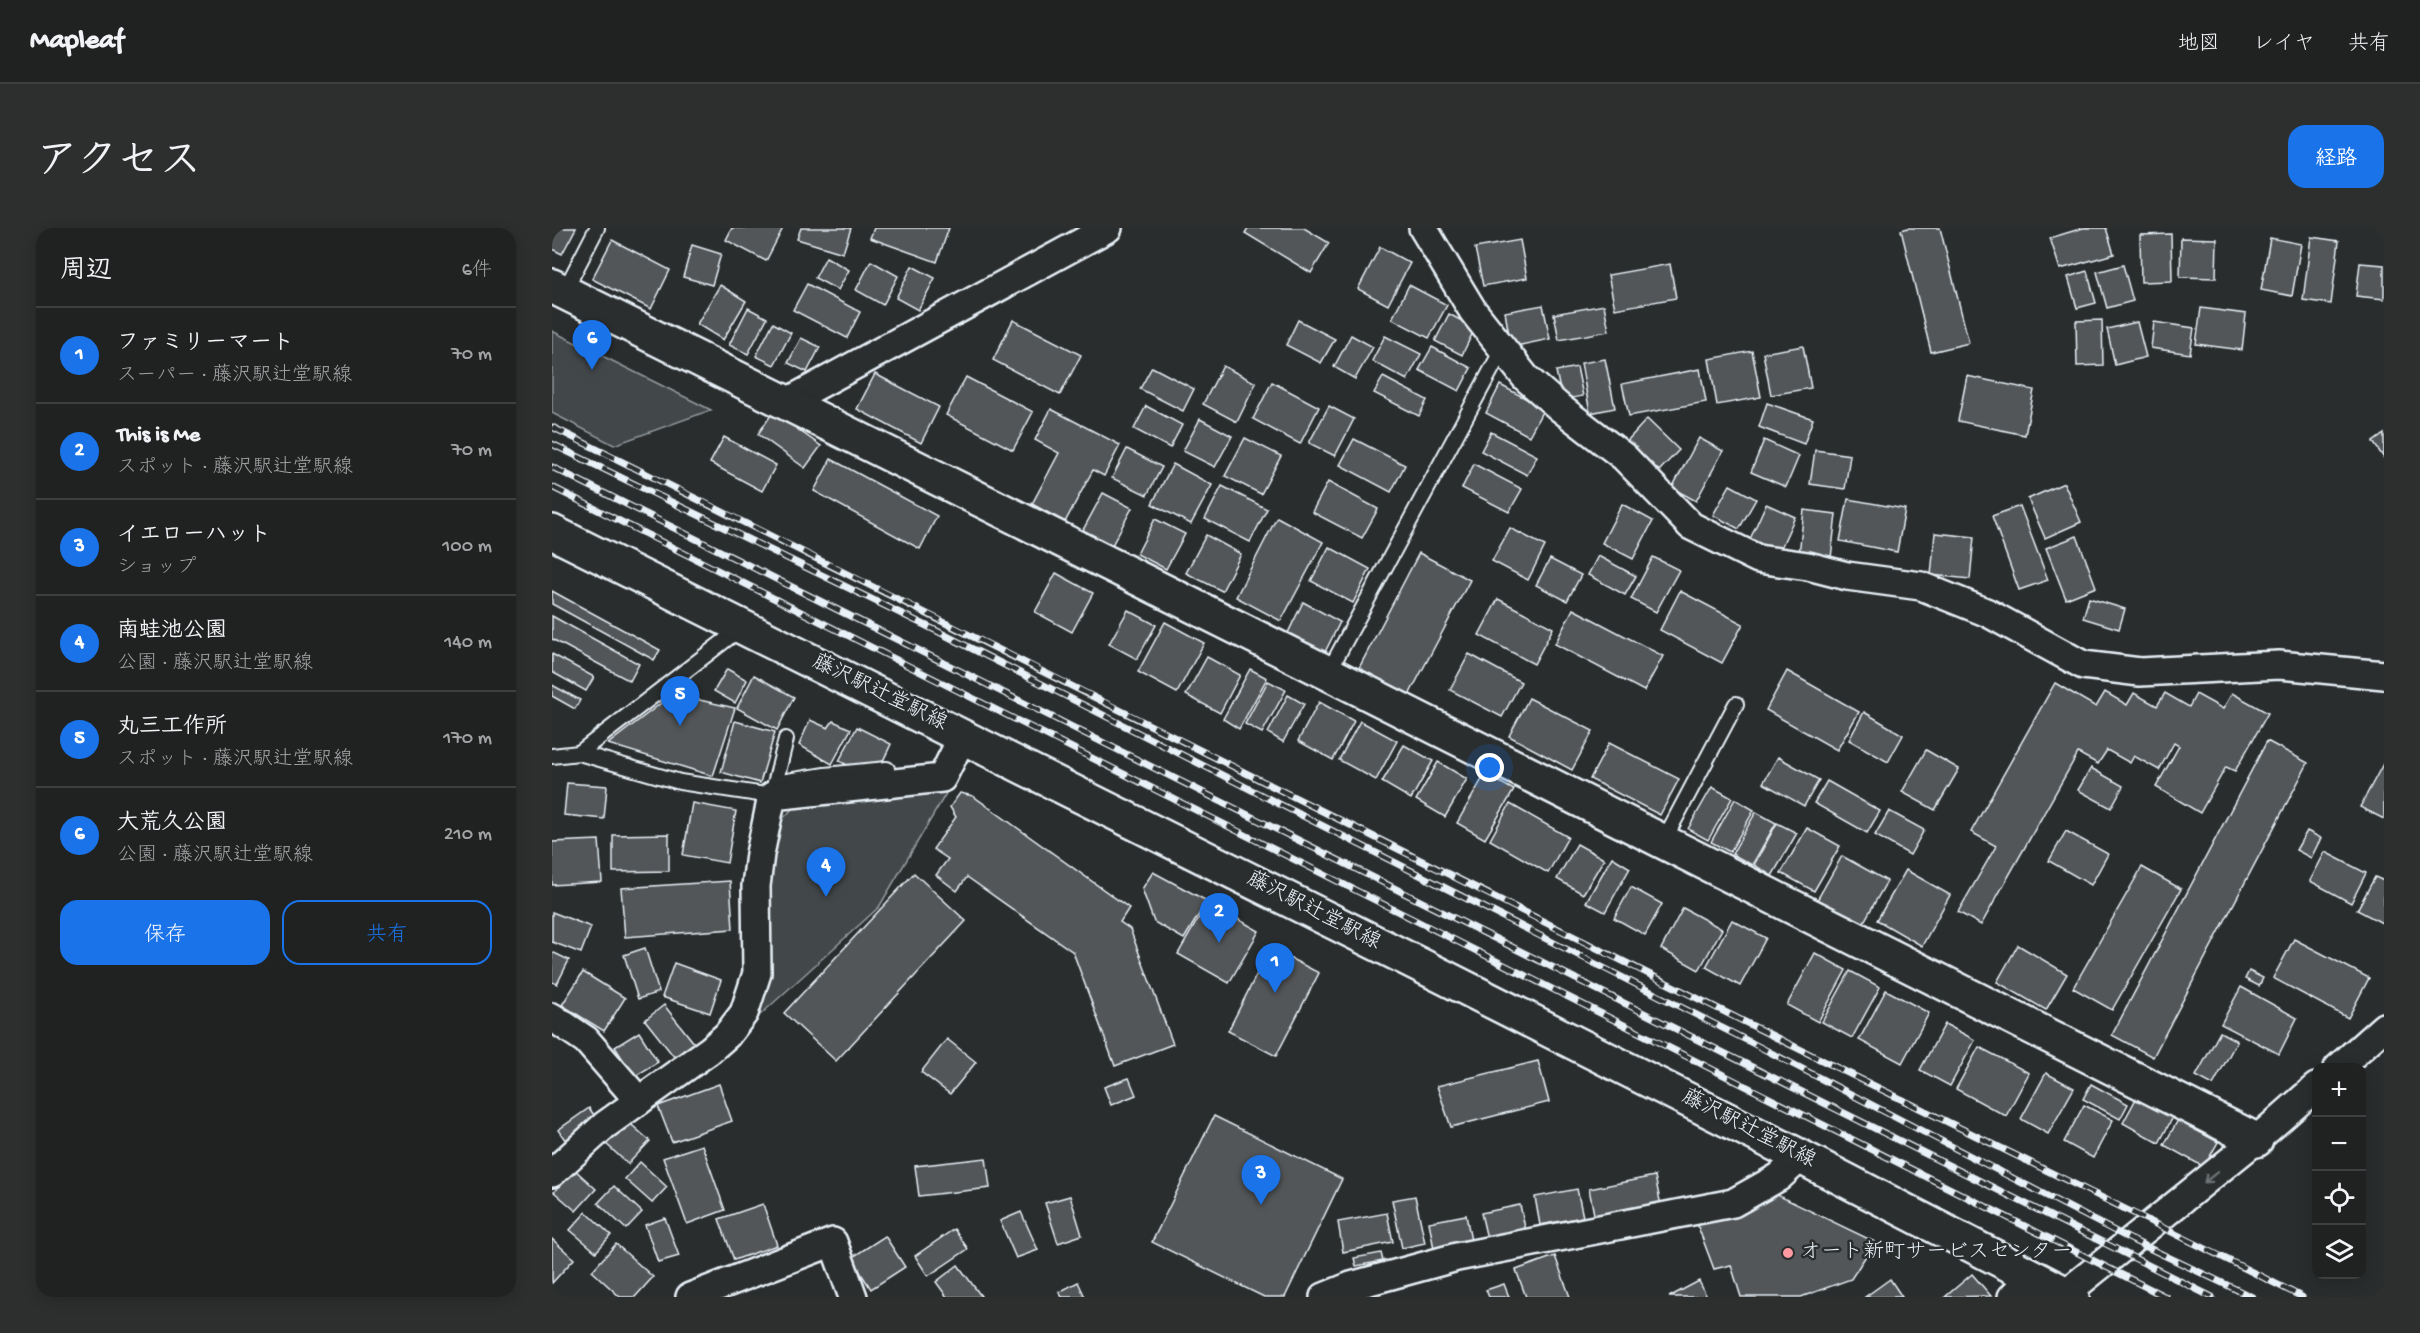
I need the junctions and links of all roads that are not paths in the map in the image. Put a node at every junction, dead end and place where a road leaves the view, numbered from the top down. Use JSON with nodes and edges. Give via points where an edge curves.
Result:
{"nodes":[{"id":1,"x":597,"y":228,"type":"edge"},
{"id":2,"x":1108,"y":228,"type":"edge"},
{"id":3,"x":1422,"y":228,"type":"edge"},
{"id":4,"x":1073,"y":237,"type":"edge"},
{"id":5,"x":558,"y":289,"type":"edge"},
{"id":6,"x":1503,"y":348,"type":"junction"},
{"id":7,"x":785,"y":403,"type":"junction"},
{"id":8,"x":552,"y":532,"type":"edge"},
{"id":9,"x":742,"y":628,"type":"junction"},
{"id":10,"x":1328,"y":673,"type":"junction"},
{"id":11,"x":2384,"y":675,"type":"edge"},
{"id":12,"x":1736,"y":704,"type":"dead end"},
{"id":13,"x":963,"y":736,"type":"junction"},
{"id":14,"x":786,"y":739,"type":"dead end"},
{"id":15,"x":579,"y":753,"type":"junction"},
{"id":16,"x":552,"y":756,"type":"edge"},
{"id":17,"x":887,"y":769,"type":"dead end"},
{"id":18,"x":774,"y":790,"type":"junction"},
{"id":19,"x":1663,"y":842,"type":"junction"},
{"id":20,"x":552,"y":1017,"type":"edge"},
{"id":21,"x":2384,"y":1027,"type":"edge"},
{"id":22,"x":2344,"y":1063,"type":"edge"},
{"id":23,"x":2312,"y":1091,"type":"edge"},
{"id":24,"x":639,"y":1101,"type":"junction"},
{"id":25,"x":2256,"y":1140,"type":"junction"},
{"id":26,"x":1801,"y":1157,"type":"junction"},
{"id":27,"x":552,"y":1173,"type":"edge"},
{"id":28,"x":2024,"y":1287,"type":"edge"},
{"id":29,"x":2068,"y":1295,"type":"edge"},
{"id":30,"x":690,"y":1297,"type":"edge"},
{"id":31,"x":853,"y":1297,"type":"edge"},
{"id":32,"x":1324,"y":1297,"type":"edge"}],
"edges":[{"from":1,"to":5,"type":"lane"},
{"from":2,"to":4,"type":"street"},
{"from":3,"to":6,"type":"street","via":[[1473,311]]},
{"from":4,"to":7,"type":"street"},
{"from":5,"to":7,"type":"street"},
{"from":6,"to":10,"type":"lane"},
{"from":6,"to":11,"type":"street","via":[[1526,378],[1624,457],[1691,526],[1758,559],[1921,586],[1988,613],[2083,665],[2140,672],[2279,665]]},
{"from":7,"to":10,"type":"street"},
{"from":8,"to":9,"type":"street","name":"藤沢駅辻堂駅線"},
{"from":9,"to":13,"type":"street","name":"藤沢駅辻堂駅線"},
{"from":9,"to":15,"type":"lane"},
{"from":10,"to":19,"type":"street"},
{"from":12,"to":19,"type":"lane"},
{"from":13,"to":18,"type":"street","via":[[942,778]]},
{"from":13,"to":26,"type":"street","name":"藤沢駅辻堂駅線"},
{"from":14,"to":18,"type":"lane"},
{"from":15,"to":16,"type":"lane"},
{"from":15,"to":18,"type":"lane","via":[[680,782]]},
{"from":17,"to":18,"type":"lane","via":[[825,775]]},
{"from":18,"to":24,"type":"street","via":[[756,886],[757,973],[744,1013],[710,1050]]},
{"from":19,"to":25,"type":"street"},
{"from":20,"to":24,"type":"street","via":[[586,1040]]},
{"from":21,"to":22,"type":"street"},
{"from":23,"to":25,"type":"street"},
{"from":24,"to":27,"type":"street","via":[[605,1125]]},
{"from":25,"to":29,"type":"street","one_way":true},
{"from":26,"to":28,"type":"street","name":"藤沢駅辻堂駅線"},
{"from":26,"to":32,"type":"street","via":[[1779,1177],[1733,1203],[1457,1257]]},
{"from":28,"to":29,"type":"street","name":"藤沢駅辻堂駅線"},
{"from":30,"to":31,"type":"street","via":[[833,1242]]}]}
